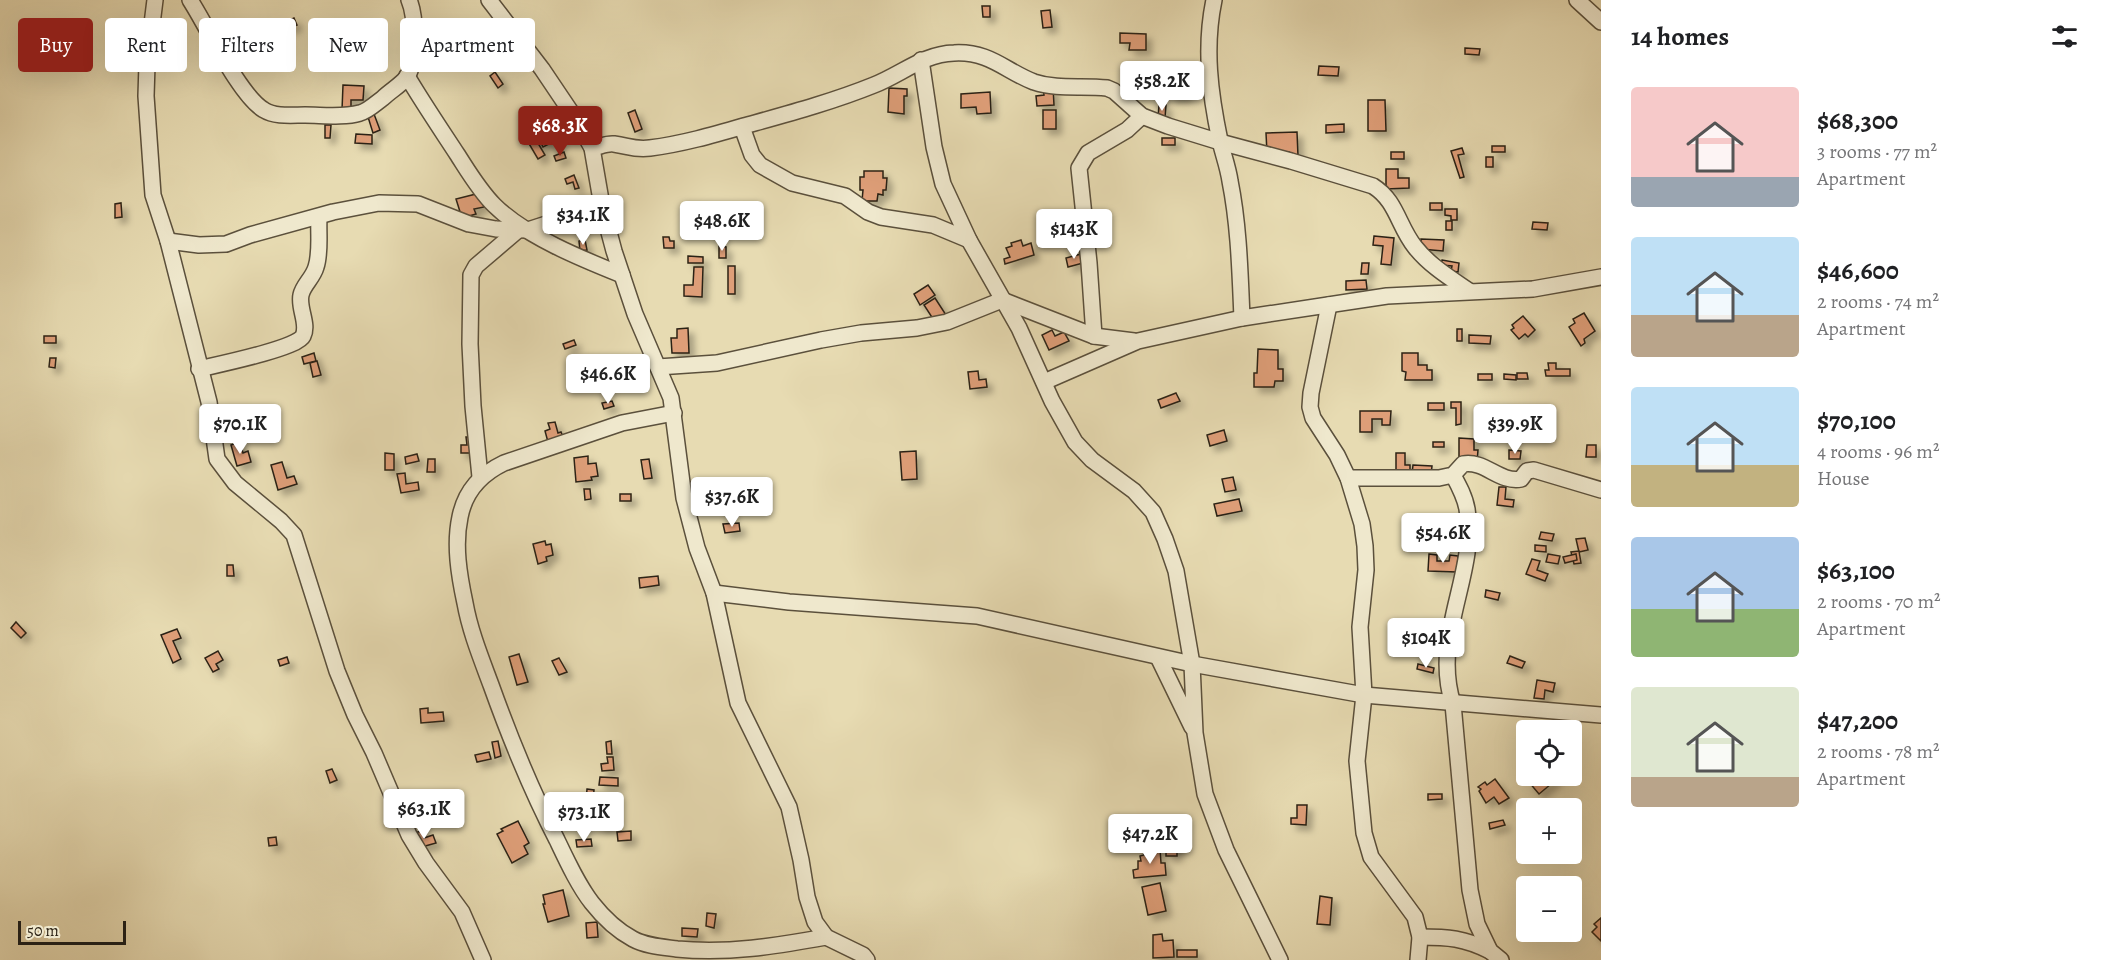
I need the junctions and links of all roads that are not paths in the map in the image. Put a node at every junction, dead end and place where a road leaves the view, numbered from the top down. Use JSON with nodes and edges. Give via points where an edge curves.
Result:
{"nodes":[{"id":1,"x":155,"y":0,"type":"edge"},
{"id":2,"x":409,"y":0,"type":"edge"},
{"id":3,"x":489,"y":0,"type":"edge"},
{"id":4,"x":1214,"y":0,"type":"edge"},
{"id":5,"x":1577,"y":0,"type":"edge"},
{"id":6,"x":196,"y":3,"type":"edge"},
{"id":7,"x":1601,"y":22,"type":"edge"},
{"id":8,"x":921,"y":60,"type":"junction"},
{"id":9,"x":407,"y":76,"type":"junction"},
{"id":10,"x":1143,"y":116,"type":"junction"},
{"id":11,"x":742,"y":127,"type":"junction"},
{"id":12,"x":1220,"y":142,"type":"junction"},
{"id":13,"x":592,"y":148,"type":"junction"},
{"id":14,"x":602,"y":206,"type":"junction"},
{"id":15,"x":319,"y":217,"type":"junction"},
{"id":16,"x":523,"y":230,"type":"junction"},
{"id":17,"x":969,"y":240,"type":"junction"},
{"id":18,"x":168,"y":242,"type":"junction"},
{"id":19,"x":622,"y":275,"type":"junction"},
{"id":20,"x":1601,"y":277,"type":"edge"},
{"id":21,"x":1469,"y":291,"type":"junction"},
{"id":22,"x":1002,"y":300,"type":"junction"},
{"id":23,"x":1329,"y":304,"type":"junction"},
{"id":24,"x":1242,"y":318,"type":"junction"},
{"id":25,"x":1094,"y":336,"type":"junction"},
{"id":26,"x":1138,"y":341,"type":"junction"},
{"id":27,"x":658,"y":367,"type":"junction"},
{"id":28,"x":199,"y":369,"type":"junction"},
{"id":29,"x":1044,"y":382,"type":"junction"},
{"id":30,"x":674,"y":413,"type":"junction"},
{"id":31,"x":1453,"y":475,"type":"junction"},
{"id":32,"x":480,"y":477,"type":"junction"},
{"id":33,"x":1348,"y":478,"type":"junction"},
{"id":34,"x":1601,"y":490,"type":"edge"},
{"id":35,"x":714,"y":592,"type":"junction"},
{"id":36,"x":1158,"y":657,"type":"junction"},
{"id":37,"x":1192,"y":664,"type":"junction"},
{"id":38,"x":1364,"y":695,"type":"junction"},
{"id":39,"x":1453,"y":704,"type":"junction"},
{"id":40,"x":1601,"y":715,"type":"edge"},
{"id":41,"x":1195,"y":733,"type":"junction"},
{"id":42,"x":826,"y":937,"type":"junction"},
{"id":43,"x":1420,"y":937,"type":"junction"},
{"id":44,"x":1495,"y":956,"type":"edge"},
{"id":45,"x":483,"y":960,"type":"edge"},
{"id":46,"x":867,"y":960,"type":"edge"},
{"id":47,"x":1280,"y":960,"type":"edge"},
{"id":48,"x":1418,"y":960,"type":"edge"}],
"edges":[{"from":1,"to":18,"type":"street","via":[[146,96],[153,195]]},
{"from":2,"to":9,"type":"street","via":[[414,38]]},
{"from":3,"to":13,"type":"street","via":[[542,69]]},
{"from":4,"to":12,"type":"street","via":[[1209,68]]},
{"from":5,"to":7,"type":"street"},
{"from":6,"to":9,"type":"street","via":[[230,69],[265,111],[361,113]]},
{"from":8,"to":10,"type":"street","via":[[955,53],[978,55],[1035,82],[1113,91]]},
{"from":8,"to":11,"type":"street","via":[[877,84]]},
{"from":8,"to":17,"type":"street","via":[[939,166]]},
{"from":9,"to":16,"type":"street","via":[[477,184]]},
{"from":10,"to":12,"type":"street"},
{"from":10,"to":25,"type":"street","via":[[1088,153],[1079,168]]},
{"from":11,"to":13,"type":"street","via":[[651,148],[615,144]]},
{"from":11,"to":17,"type":"street","via":[[760,165],[792,183],[834,191],[881,217],[933,225]]},
{"from":12,"to":21,"type":"street","via":[[1373,186],[1384,193],[1417,250]]},
{"from":12,"to":24,"type":"street","via":[[1230,180]]},
{"from":13,"to":14,"type":"street"},
{"from":14,"to":16,"type":"street"},
{"from":14,"to":19,"type":"street"},
{"from":15,"to":16,"type":"street","via":[[379,203],[418,204],[469,224]]},
{"from":15,"to":18,"type":"street","via":[[216,246]]},
{"from":15,"to":28,"type":"street","via":[[316,266],[300,296],[305,329],[300,341]]},
{"from":16,"to":19,"type":"street"},
{"from":16,"to":32,"type":"street","via":[[476,266],[471,275],[471,355]]},
{"from":17,"to":22,"type":"street"},
{"from":18,"to":28,"type":"street"},
{"from":19,"to":27,"type":"street"},
{"from":20,"to":21,"type":"street","via":[[1533,289]]},
{"from":21,"to":23,"type":"street"},
{"from":22,"to":25,"type":"street"},
{"from":22,"to":27,"type":"street","via":[[947,322],[831,338],[717,363]]},
{"from":22,"to":29,"type":"street"},
{"from":23,"to":24,"type":"street"},
{"from":23,"to":33,"type":"street","via":[[1310,407]]},
{"from":24,"to":26,"type":"street"},
{"from":25,"to":26,"type":"street"},
{"from":26,"to":29,"type":"street"},
{"from":27,"to":30,"type":"street"},
{"from":28,"to":45,"type":"street","via":[[217,459],[235,483],[294,535],[355,715],[409,836],[462,912]]},
{"from":29,"to":37,"type":"street","via":[[1075,442],[1092,460],[1134,490],[1153,512],[1176,572]]},
{"from":30,"to":32,"type":"street","via":[[613,426],[504,463]]},
{"from":30,"to":35,"type":"street","via":[[684,498]]},
{"from":31,"to":33,"type":"street","via":[[1420,480]]},
{"from":31,"to":34,"type":"street","via":[[1463,464],[1474,463],[1509,479],[1521,479],[1527,471],[1534,470]]},
{"from":31,"to":39,"type":"street","via":[[1463,493],[1469,531],[1447,647],[1448,688]]},
{"from":32,"to":42,"type":"street","via":[[460,515],[459,564],[465,605],[517,754],[543,814],[592,903],[613,926],[656,947],[744,950]]},
{"from":33,"to":38,"type":"street","via":[[1365,546],[1360,627]]},
{"from":35,"to":36,"type":"street","via":[[789,602],[977,616]]},
{"from":35,"to":42,"type":"street","via":[[738,703],[789,807],[807,897],[815,922]]},
{"from":36,"to":37,"type":"street"},
{"from":36,"to":41,"type":"street"},
{"from":37,"to":38,"type":"street"},
{"from":37,"to":41,"type":"street"},
{"from":38,"to":39,"type":"street"},
{"from":38,"to":43,"type":"street","via":[[1357,761],[1364,832],[1371,856],[1415,917]]},
{"from":39,"to":40,"type":"street"},
{"from":39,"to":44,"type":"street","via":[[1470,890],[1477,924]]},
{"from":41,"to":47,"type":"street","via":[[1205,794],[1222,839]]},
{"from":42,"to":46,"type":"street"},
{"from":43,"to":44,"type":"street","via":[[1458,938]]},
{"from":43,"to":48,"type":"street"}]}
